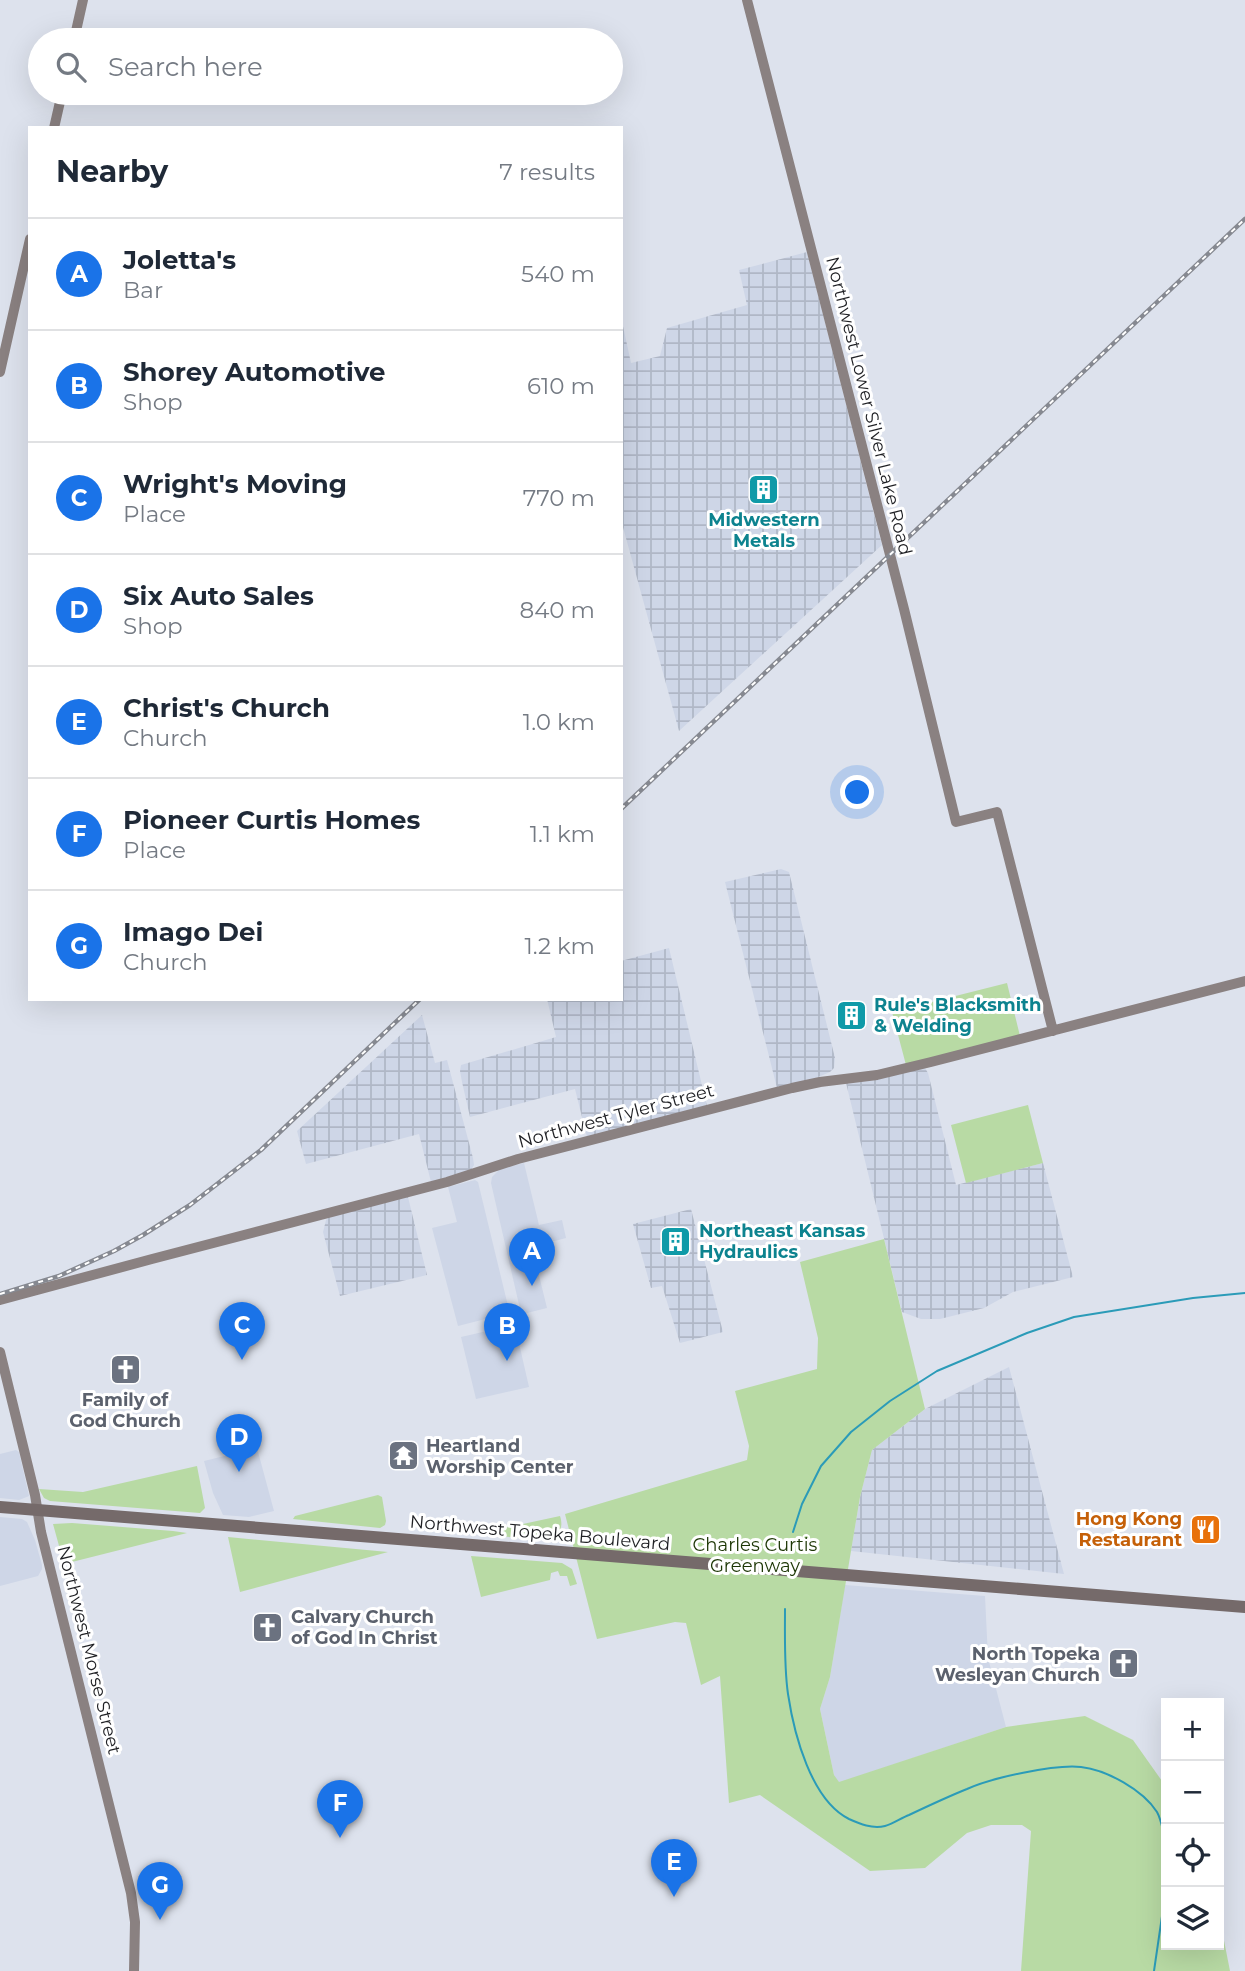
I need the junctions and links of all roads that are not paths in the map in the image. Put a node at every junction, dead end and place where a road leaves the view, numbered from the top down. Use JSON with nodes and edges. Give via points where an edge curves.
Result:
{"nodes":[{"id":1,"x":83,"y":0,"type":"edge"},
{"id":2,"x":747,"y":0,"type":"edge"},
{"id":3,"x":77,"y":28,"type":"edge"},
{"id":4,"x":59,"y":105,"type":"edge"},
{"id":5,"x":54,"y":126,"type":"edge"},
{"id":6,"x":28,"y":248,"type":"edge"},
{"id":7,"x":0,"y":372,"type":"edge"},
{"id":8,"x":1245,"y":981,"type":"edge"},
{"id":9,"x":1053,"y":1031,"type":"junction"},
{"id":10,"x":0,"y":1300,"type":"edge"},
{"id":11,"x":0,"y":1352,"type":"edge"},
{"id":12,"x":0,"y":1507,"type":"edge"},
{"id":13,"x":38,"y":1511,"type":"junction"},
{"id":14,"x":1245,"y":1607,"type":"edge"},
{"id":15,"x":133,"y":1957,"type":"junction"},
{"id":16,"x":125,"y":1971,"type":"edge"},
{"id":17,"x":134,"y":1971,"type":"edge"}],
"edges":[{"from":1,"to":3,"type":"main road"},
{"from":2,"to":9,"type":"main road","name":"Northwest Lower Silver Lake Road","via":[[956,822],[997,812]]},
{"from":4,"to":5,"type":"main road"},
{"from":6,"to":7,"type":"main road"},
{"from":8,"to":9,"type":"main road","name":"Northwest Tyler Street"},
{"from":9,"to":10,"type":"main road","name":"Northwest Tyler Street","via":[[877,1075],[792,1088]]},
{"from":11,"to":13,"type":"main road","name":"Northwest Morse Street"},
{"from":12,"to":13,"type":"main road","name":"Northwest Topeka Boulevard"},
{"from":13,"to":14,"type":"main road","name":"Northwest Topeka Boulevard"},
{"from":13,"to":15,"type":"main road","name":"Northwest Morse Street","via":[[131,1893]]},
{"from":15,"to":16,"type":"main road","name":"Northwest Morse Street"},
{"from":15,"to":17,"type":"main road","name":"Northwest Morse Street"}]}
